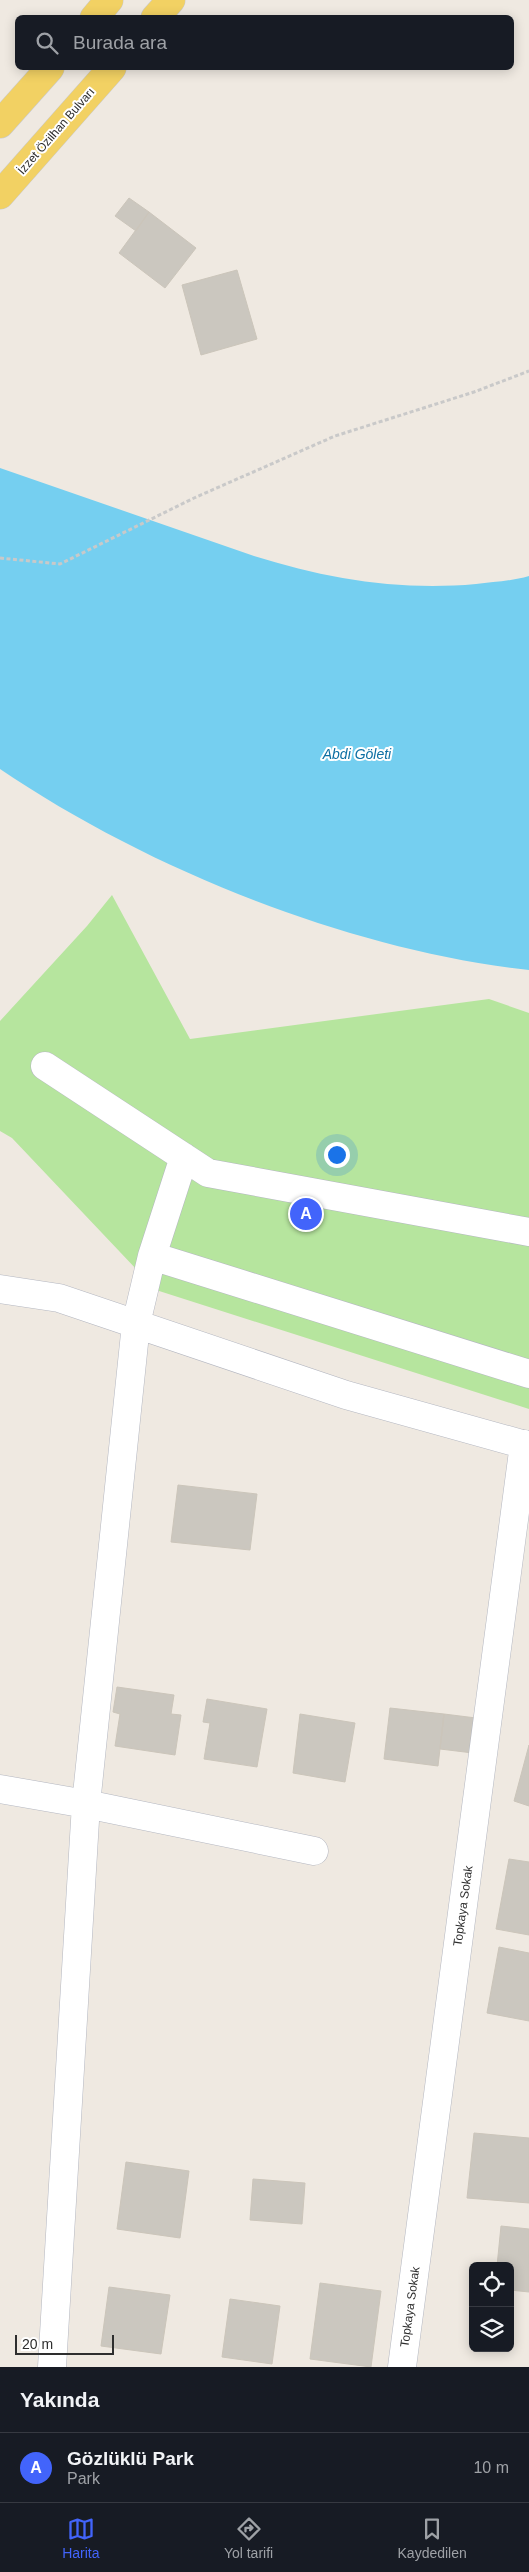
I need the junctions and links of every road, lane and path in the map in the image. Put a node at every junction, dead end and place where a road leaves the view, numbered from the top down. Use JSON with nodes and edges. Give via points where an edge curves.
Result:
{"nodes":[{"id":1,"x":109,"y":0,"type":"edge"},
{"id":2,"x":171,"y":0,"type":"edge"},
{"id":3,"x":96,"y":15,"type":"edge"},
{"id":4,"x":158,"y":15,"type":"edge"},
{"id":5,"x":48,"y":70,"type":"edge"},
{"id":6,"x":110,"y":70,"type":"edge"},
{"id":7,"x":0,"y":124,"type":"edge"},
{"id":8,"x":0,"y":195,"type":"edge"},
{"id":9,"x":529,"y":371,"type":"edge"},
{"id":10,"x":0,"y":558,"type":"edge"},
{"id":11,"x":45,"y":1066,"type":"dead end"},
{"id":12,"x":184,"y":1158,"type":"junction"},
{"id":13,"x":529,"y":1232,"type":"edge"},
{"id":14,"x":152,"y":1256,"type":"junction"},
{"id":15,"x":0,"y":1289,"type":"edge"},
{"id":16,"x":136,"y":1324,"type":"junction"},
{"id":17,"x":529,"y":1374,"type":"edge"},
{"id":18,"x":526,"y":1445,"type":"edge"},
{"id":19,"x":0,"y":1789,"type":"edge"},
{"id":20,"x":86,"y":1804,"type":"junction"},
{"id":21,"x":314,"y":1851,"type":"dead end"},
{"id":22,"x":52,"y":2367,"type":"edge"},
{"id":23,"x":402,"y":2367,"type":"edge"}],
"edges":[{"from":1,"to":3,"type":"main road"},
{"from":2,"to":4,"type":"main road"},
{"from":5,"to":7,"type":"main road"},
{"from":6,"to":8,"type":"main road","name":"İzzet Özilhan Bulvarı"},
{"from":9,"to":10,"type":"path","via":[[335,436],[194,498],[60,564]]},
{"from":11,"to":12,"type":"street"},
{"from":12,"to":13,"type":"street","via":[[208,1173]]},
{"from":12,"to":14,"type":"street"},
{"from":14,"to":16,"type":"street"},
{"from":14,"to":17,"type":"street"},
{"from":15,"to":16,"type":"street","via":[[59,1298]]},
{"from":16,"to":18,"type":"street","via":[[346,1395]]},
{"from":16,"to":20,"type":"street"},
{"from":18,"to":23,"type":"street","name":"Topkaya Sokak"},
{"from":19,"to":20,"type":"street"},
{"from":20,"to":21,"type":"street"},
{"from":20,"to":22,"type":"street"}]}
